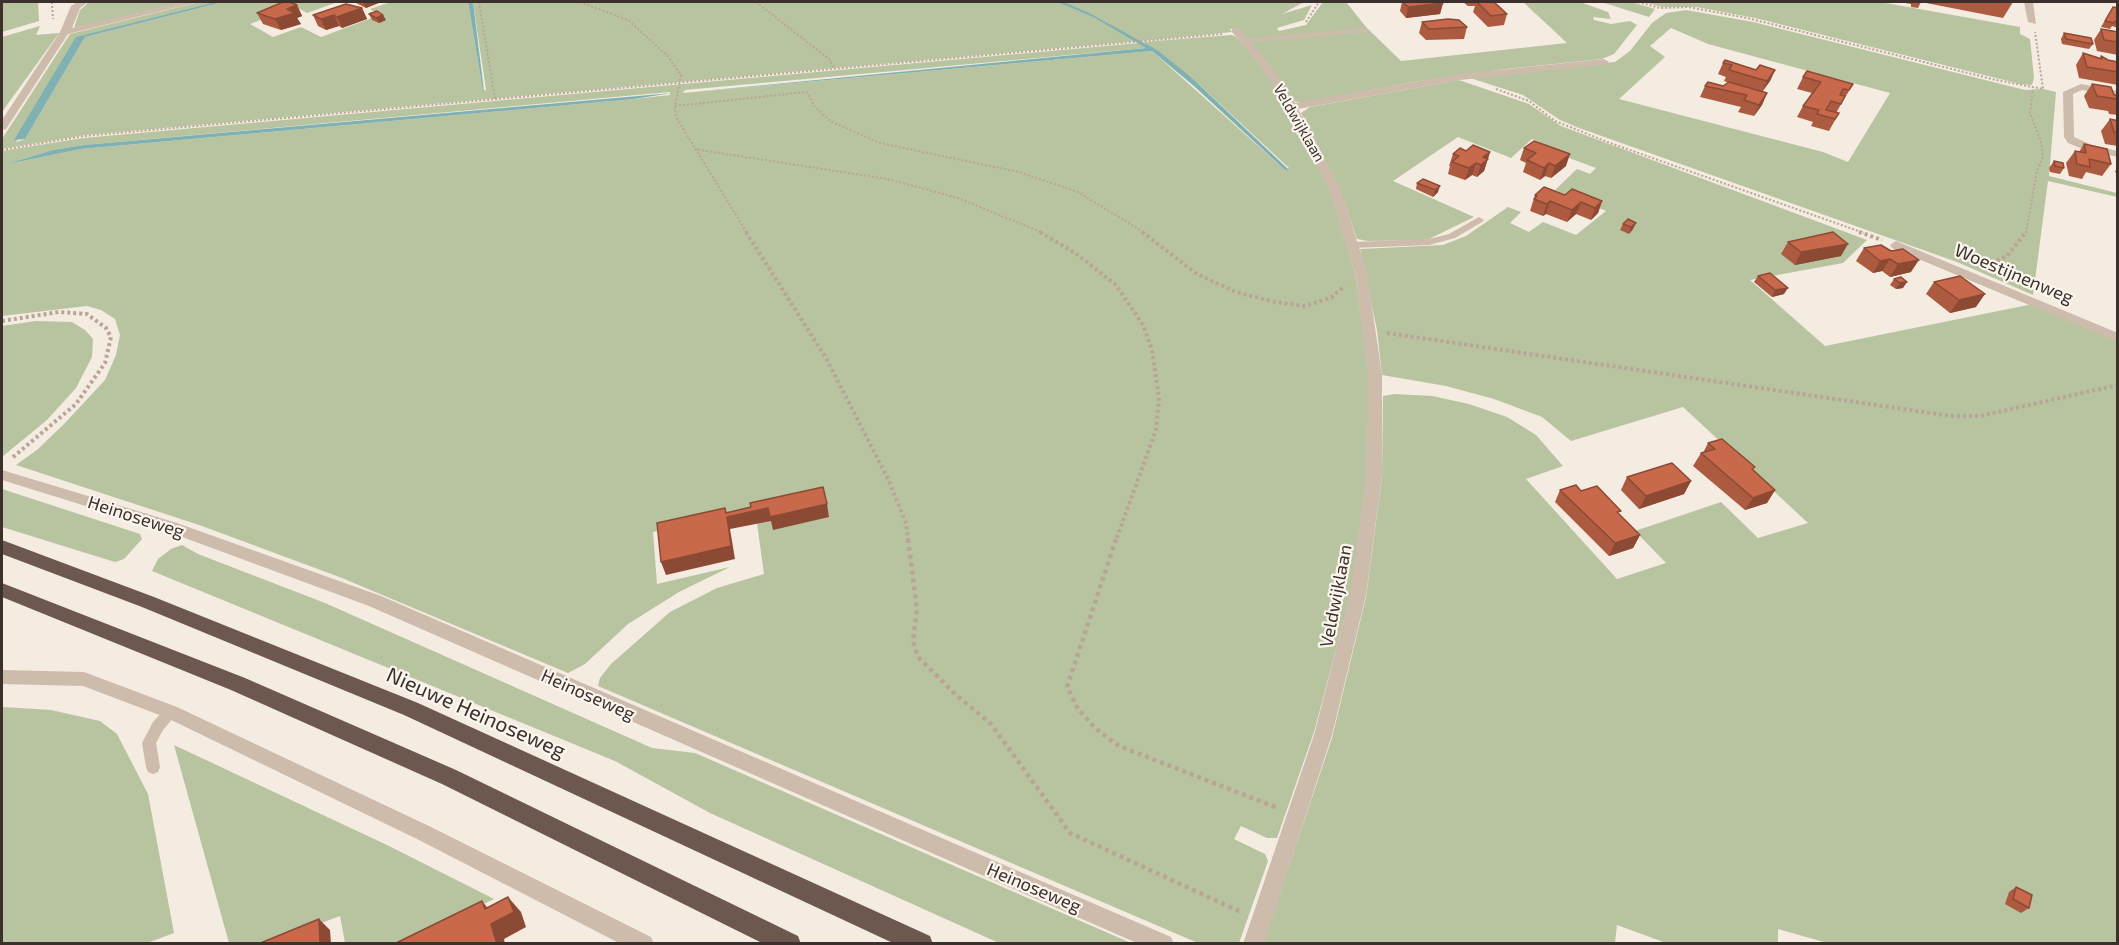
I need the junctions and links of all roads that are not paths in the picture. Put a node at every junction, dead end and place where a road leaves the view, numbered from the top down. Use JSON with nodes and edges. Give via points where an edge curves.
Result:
{"nodes":[{"id":1,"x":83,"y":2,"type":"edge"},
{"id":2,"x":193,"y":2,"type":"edge"},
{"id":3,"x":2028,"y":2,"type":"edge"},
{"id":4,"x":2033,"y":22,"type":"road end"},
{"id":5,"x":1365,"y":30,"type":"dead end"},
{"id":6,"x":66,"y":31,"type":"junction"},
{"id":7,"x":1239,"y":35,"type":"joint"},
{"id":8,"x":1604,"y":62,"type":"dead end"},
{"id":9,"x":2118,"y":94,"type":"edge"},
{"id":10,"x":1292,"y":107,"type":"junction"},
{"id":11,"x":2,"y":127,"type":"edge"},
{"id":12,"x":2118,"y":154,"type":"edge"},
{"id":13,"x":1479,"y":220,"type":"dead end"},
{"id":14,"x":1353,"y":245,"type":"junction"},
{"id":15,"x":1896,"y":245,"type":"road end"},
{"id":16,"x":2118,"y":338,"type":"edge"},
{"id":17,"x":2,"y":475,"type":"edge"},
{"id":18,"x":2,"y":547,"type":"edge"},
{"id":19,"x":2,"y":590,"type":"edge"},
{"id":20,"x":2,"y":677,"type":"edge"},
{"id":21,"x":171,"y":712,"type":"junction"},
{"id":22,"x":153,"y":767,"type":"dead end"},
{"id":23,"x":644,"y":944,"type":"edge"},
{"id":24,"x":790,"y":944,"type":"edge"},
{"id":25,"x":922,"y":944,"type":"edge"},
{"id":26,"x":1164,"y":944,"type":"edge"},
{"id":27,"x":1253,"y":944,"type":"edge"}],
"edges":[{"from":1,"to":6,"type":"street","via":[[74,9]]},
{"from":2,"to":6,"type":"street"},
{"from":3,"to":4,"type":"street"},
{"from":5,"to":7,"type":"lane"},
{"from":6,"to":11,"type":"street"},
{"from":7,"to":10,"type":"street","name":"Veldwijklaan","via":[[1265,65]]},
{"from":8,"to":10,"type":"street","via":[[1468,76]]},
{"from":9,"to":12,"type":"street","via":[[2081,87],[2068,92],[2072,141]]},
{"from":10,"to":14,"type":"street","name":"Veldwijklaan","via":[[1322,160]]},
{"from":13,"to":14,"type":"lane","via":[[1452,236],[1429,242]]},
{"from":14,"to":27,"type":"street","name":"Veldwijklaan","via":[[1371,330],[1376,424],[1370,525],[1344,661]]},
{"from":15,"to":16,"type":"street","name":"Woestijnenweg"},
{"from":17,"to":26,"type":"street","name":"Heinoseweg","via":[[171,527],[375,601]]},
{"from":18,"to":25,"type":"highway","name":"Nieuwe Heinoseweg","via":[[411,709]]},
{"from":19,"to":24,"type":"highway","via":[[238,684],[449,777]]},
{"from":20,"to":21,"type":"street","via":[[84,679]]},
{"from":21,"to":22,"type":"lane","via":[[149,743]]},
{"from":21,"to":23,"type":"street"}]}
